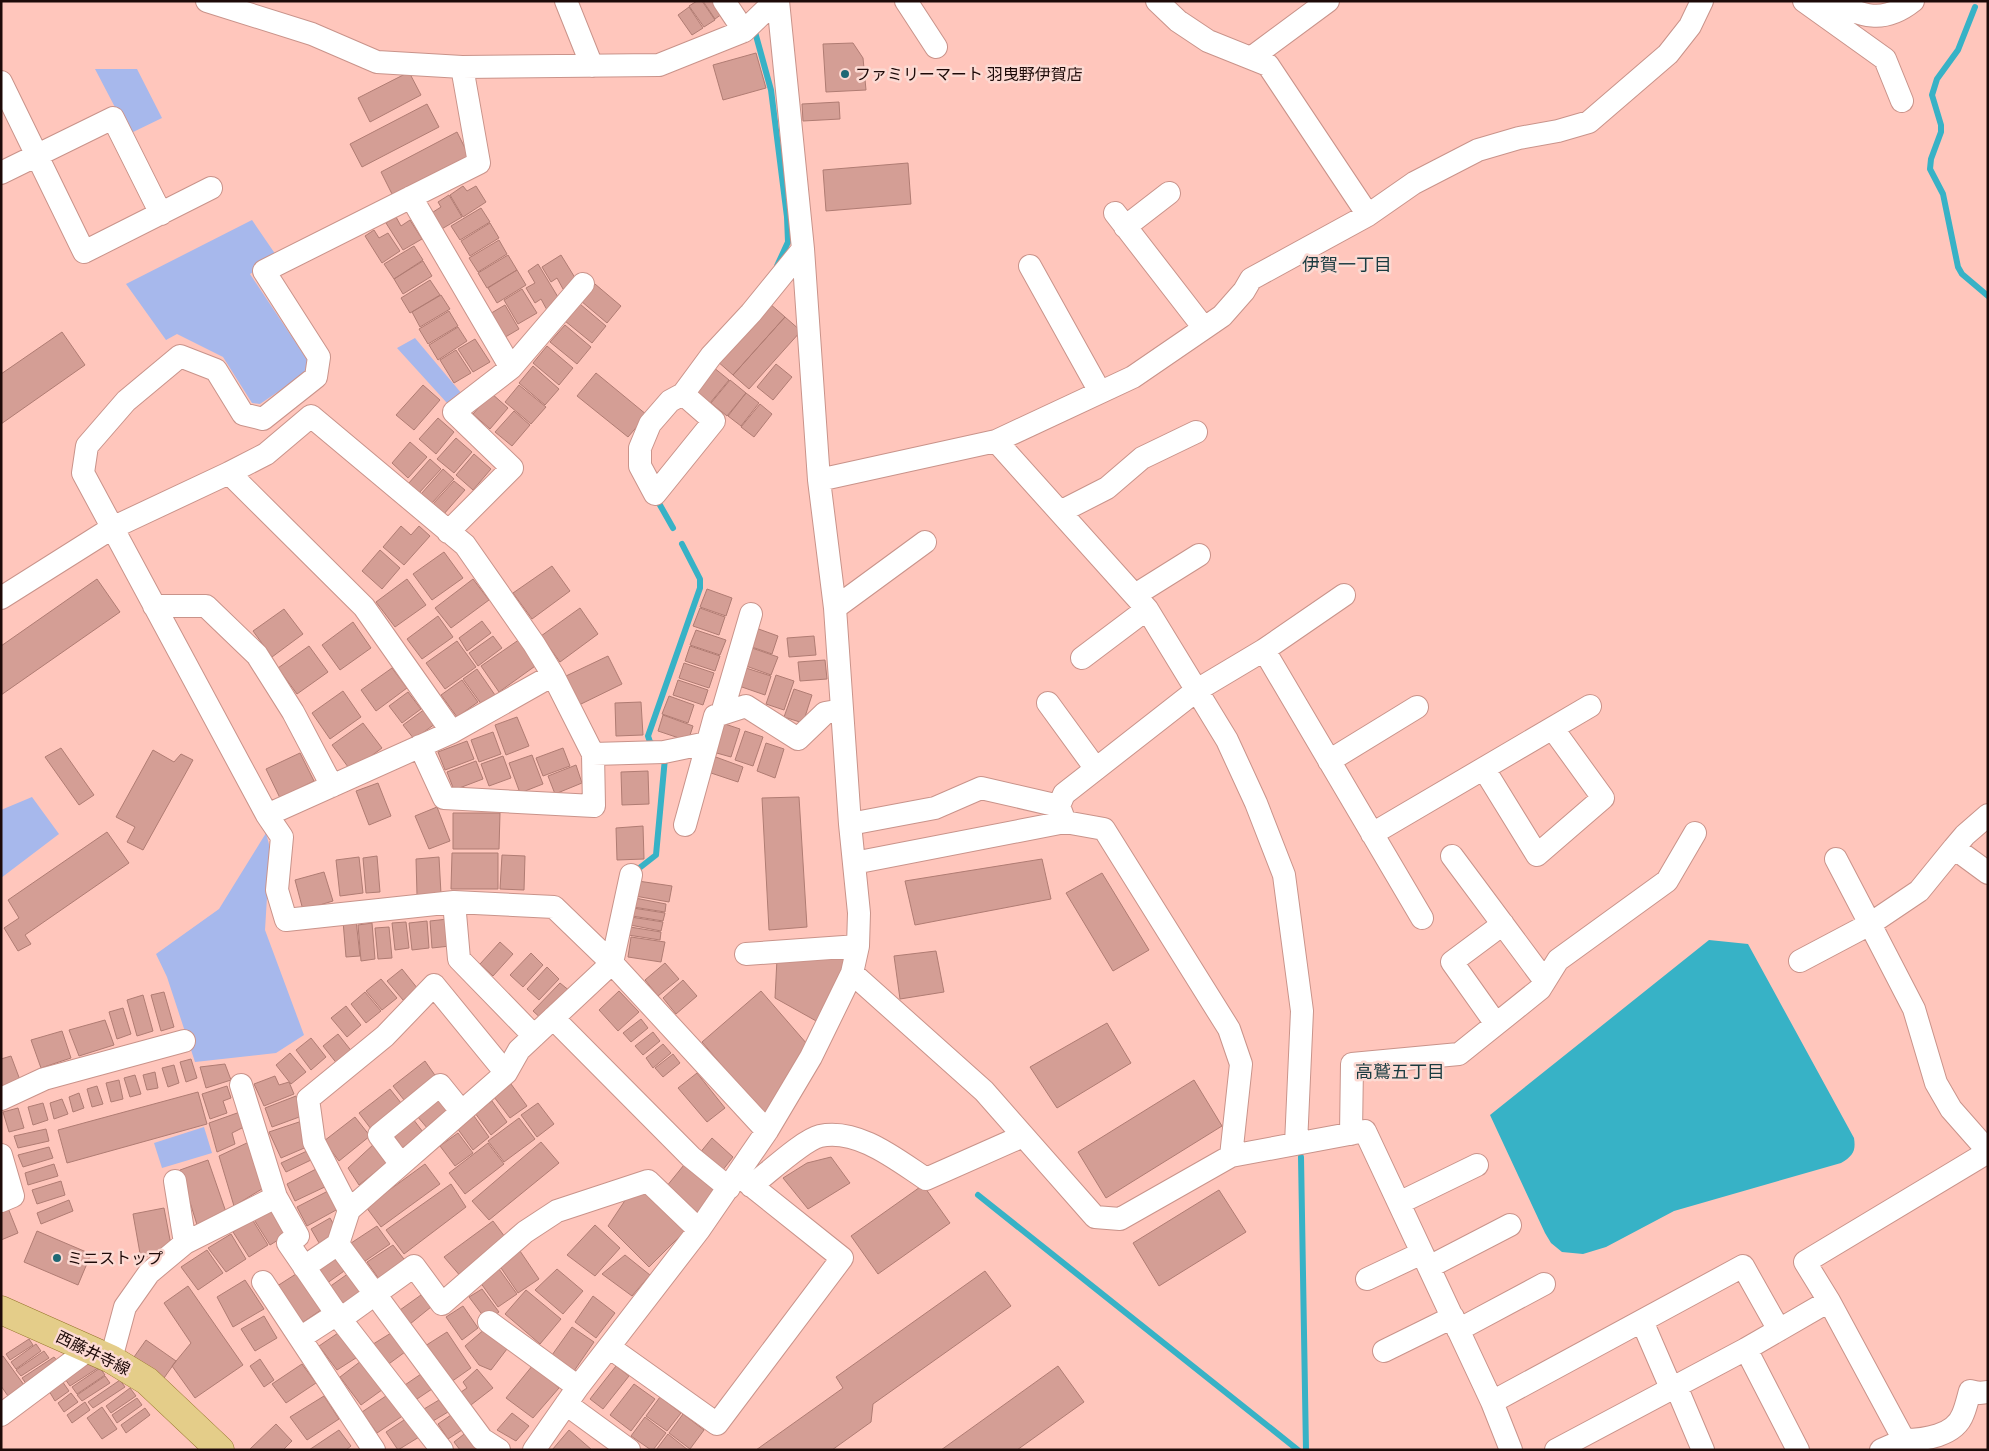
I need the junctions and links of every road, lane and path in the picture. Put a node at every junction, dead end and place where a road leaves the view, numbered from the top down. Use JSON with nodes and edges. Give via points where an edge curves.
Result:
{"nodes":[{"id":1,"x":207,"y":1,"type":"edge"},
{"id":2,"x":566,"y":1,"type":"edge"},
{"id":3,"x":724,"y":1,"type":"edge"},
{"id":4,"x":777,"y":1,"type":"edge"},
{"id":5,"x":906,"y":1,"type":"edge"},
{"id":6,"x":1157,"y":1,"type":"edge"},
{"id":7,"x":1328,"y":1,"type":"edge"},
{"id":8,"x":1702,"y":1,"type":"edge"},
{"id":9,"x":1804,"y":1,"type":"edge"},
{"id":10,"x":1830,"y":1,"type":"edge"},
{"id":11,"x":1913,"y":1,"type":"edge"},
{"id":12,"x":744,"y":31,"type":"junction"},
{"id":13,"x":936,"y":47,"type":"dead end"},
{"id":14,"x":1251,"y":58,"type":"junction"},
{"id":15,"x":462,"y":66,"type":"junction"},
{"id":16,"x":592,"y":66,"type":"junction"},
{"id":17,"x":1,"y":82,"type":"edge"},
{"id":18,"x":1902,"y":100,"type":"dead end"},
{"id":19,"x":37,"y":156,"type":"junction"},
{"id":20,"x":1,"y":173,"type":"edge"},
{"id":21,"x":211,"y":188,"type":"dead end"},
{"id":22,"x":1169,"y":194,"type":"dead end"},
{"id":23,"x":411,"y":197,"type":"junction"},
{"id":24,"x":161,"y":214,"type":"junction"},
{"id":25,"x":1368,"y":215,"type":"junction"},
{"id":26,"x":803,"y":248,"type":"junction"},
{"id":27,"x":1030,"y":266,"type":"dead end"},
{"id":28,"x":583,"y":284,"type":"dead end"},
{"id":29,"x":1204,"y":328,"type":"junction"},
{"id":30,"x":511,"y":368,"type":"junction"},
{"id":31,"x":1100,"y":392,"type":"junction"},
{"id":32,"x":683,"y":394,"type":"dead end"},
{"id":33,"x":1196,"y":432,"type":"dead end"},
{"id":34,"x":996,"y":441,"type":"junction"},
{"id":35,"x":229,"y":473,"type":"junction"},
{"id":36,"x":819,"y":480,"type":"junction"},
{"id":37,"x":1060,"y":512,"type":"junction"},
{"id":38,"x":112,"y":528,"type":"junction"},
{"id":39,"x":448,"y":532,"type":"junction"},
{"id":40,"x":925,"y":542,"type":"dead end"},
{"id":41,"x":1199,"y":555,"type":"dead end"},
{"id":42,"x":1344,"y":595,"type":"dead end"},
{"id":43,"x":1,"y":598,"type":"edge"},
{"id":44,"x":1141,"y":602,"type":"junction"},
{"id":45,"x":154,"y":606,"type":"junction"},
{"id":46,"x":835,"y":608,"type":"junction"},
{"id":47,"x":751,"y":614,"type":"dead end"},
{"id":48,"x":1264,"y":650,"type":"junction"},
{"id":49,"x":1082,"y":658,"type":"dead end"},
{"id":50,"x":553,"y":675,"type":"junction"},
{"id":51,"x":1196,"y":690,"type":"junction"},
{"id":52,"x":1048,"y":703,"type":"dead end"},
{"id":53,"x":1590,"y":706,"type":"dead end"},
{"id":54,"x":1417,"y":707,"type":"dead end"},
{"id":55,"x":842,"y":710,"type":"junction"},
{"id":56,"x":722,"y":714,"type":"junction"},
{"id":57,"x":1553,"y":729,"type":"junction"},
{"id":58,"x":452,"y":732,"type":"junction"},
{"id":59,"x":707,"y":743,"type":"junction"},
{"id":60,"x":420,"y":746,"type":"junction"},
{"id":61,"x":592,"y":754,"type":"junction"},
{"id":62,"x":1329,"y":762,"type":"junction"},
{"id":63,"x":1096,"y":769,"type":"junction"},
{"id":64,"x":1484,"y":769,"type":"junction"},
{"id":65,"x":332,"y":786,"type":"junction"},
{"id":66,"x":1062,"y":814,"type":"junction"},
{"id":67,"x":267,"y":815,"type":"junction"},
{"id":68,"x":1988,"y":816,"type":"edge"},
{"id":69,"x":850,"y":824,"type":"junction"},
{"id":70,"x":685,"y":825,"type":"dead end"},
{"id":71,"x":1695,"y":833,"type":"dead end"},
{"id":72,"x":1372,"y":834,"type":"junction"},
{"id":73,"x":1954,"y":848,"type":"junction"},
{"id":74,"x":1452,"y":856,"type":"dead end"},
{"id":75,"x":1836,"y":859,"type":"dead end"},
{"id":76,"x":854,"y":863,"type":"junction"},
{"id":77,"x":1988,"y":873,"type":"edge"},
{"id":78,"x":631,"y":875,"type":"dead end"},
{"id":79,"x":454,"y":902,"type":"junction"},
{"id":80,"x":1422,"y":918,"type":"dead end"},
{"id":81,"x":1503,"y":924,"type":"junction"},
{"id":82,"x":1870,"y":924,"type":"junction"},
{"id":83,"x":858,"y":946,"type":"junction"},
{"id":84,"x":746,"y":954,"type":"dead end"},
{"id":85,"x":1800,"y":961,"type":"dead end"},
{"id":86,"x":612,"y":963,"type":"junction"},
{"id":87,"x":852,"y":973,"type":"junction"},
{"id":88,"x":1545,"y":981,"type":"junction"},
{"id":89,"x":553,"y":1018,"type":"junction"},
{"id":90,"x":1496,"y":1024,"type":"junction"},
{"id":91,"x":534,"y":1036,"type":"junction"},
{"id":92,"x":184,"y":1040,"type":"dead end"},
{"id":93,"x":506,"y":1072,"type":"junction"},
{"id":94,"x":241,"y":1085,"type":"dead end"},
{"id":95,"x":1,"y":1099,"type":"edge"},
{"id":96,"x":461,"y":1111,"type":"junction"},
{"id":97,"x":767,"y":1131,"type":"junction"},
{"id":98,"x":1352,"y":1134,"type":"junction"},
{"id":99,"x":1024,"y":1136,"type":"junction"},
{"id":100,"x":1296,"y":1144,"type":"junction"},
{"id":101,"x":1988,"y":1152,"type":"edge"},
{"id":102,"x":1,"y":1155,"type":"edge"},
{"id":103,"x":1231,"y":1156,"type":"junction"},
{"id":104,"x":400,"y":1163,"type":"junction"},
{"id":105,"x":1477,"y":1164,"type":"dead end"},
{"id":106,"x":175,"y":1181,"type":"dead end"},
{"id":107,"x":739,"y":1183,"type":"junction"},
{"id":108,"x":276,"y":1197,"type":"junction"},
{"id":109,"x":1,"y":1200,"type":"edge"},
{"id":110,"x":1399,"y":1203,"type":"junction"},
{"id":111,"x":349,"y":1210,"type":"junction"},
{"id":112,"x":1510,"y":1225,"type":"dead end"},
{"id":113,"x":699,"y":1230,"type":"junction"},
{"id":114,"x":185,"y":1243,"type":"junction"},
{"id":115,"x":338,"y":1244,"type":"junction"},
{"id":116,"x":1426,"y":1260,"type":"junction"},
{"id":117,"x":304,"y":1267,"type":"junction"},
{"id":118,"x":1367,"y":1279,"type":"dead end"},
{"id":119,"x":263,"y":1282,"type":"dead end"},
{"id":120,"x":1544,"y":1284,"type":"dead end"},
{"id":121,"x":376,"y":1295,"type":"junction"},
{"id":122,"x":1829,"y":1301,"type":"junction"},
{"id":123,"x":1,"y":1310,"type":"edge"},
{"id":124,"x":338,"y":1316,"type":"junction"},
{"id":125,"x":1642,"y":1320,"type":"junction"},
{"id":126,"x":489,"y":1322,"type":"dead end"},
{"id":127,"x":1455,"y":1324,"type":"junction"},
{"id":128,"x":1779,"y":1330,"type":"junction"},
{"id":129,"x":300,"y":1338,"type":"junction"},
{"id":130,"x":609,"y":1347,"type":"junction"},
{"id":131,"x":1746,"y":1349,"type":"junction"},
{"id":132,"x":1384,"y":1351,"type":"dead end"},
{"id":133,"x":100,"y":1354,"type":"junction"},
{"id":134,"x":1673,"y":1387,"type":"junction"},
{"id":135,"x":1988,"y":1392,"type":"edge"},
{"id":136,"x":572,"y":1396,"type":"junction"},
{"id":137,"x":1492,"y":1402,"type":"junction"},
{"id":138,"x":1,"y":1416,"type":"edge"},
{"id":139,"x":1904,"y":1440,"type":"junction"},
{"id":140,"x":220,"y":1450,"type":"edge"},
{"id":141,"x":374,"y":1450,"type":"edge"},
{"id":142,"x":442,"y":1450,"type":"edge"},
{"id":143,"x":499,"y":1450,"type":"edge"},
{"id":144,"x":534,"y":1450,"type":"edge"},
{"id":145,"x":629,"y":1450,"type":"edge"},
{"id":146,"x":1511,"y":1450,"type":"edge"},
{"id":147,"x":1556,"y":1450,"type":"edge"},
{"id":148,"x":1703,"y":1450,"type":"edge"},
{"id":149,"x":1798,"y":1450,"type":"edge"},
{"id":150,"x":1881,"y":1450,"type":"edge"}],
"edges":[{"from":1,"to":15,"type":"street","via":[[312,34],[377,62]]},
{"from":2,"to":16,"type":"street"},
{"from":3,"to":12,"type":"street"},
{"from":4,"to":12,"type":"street"},
{"from":4,"to":26,"type":"street"},
{"from":5,"to":13,"type":"street"},
{"from":6,"to":14,"type":"street","via":[[1178,21],[1208,41]]},
{"from":7,"to":14,"type":"street"},
{"from":8,"to":25,"type":"street","via":[[1690,26],[1668,54],[1589,122],[1478,150],[1414,183]]},
{"from":9,"to":18,"type":"street","via":[[1885,59]]},
{"from":10,"to":11,"type":"street","via":[[1853,12],[1883,17],[1901,11]]},
{"from":12,"to":16,"type":"street","via":[[660,65]]},
{"from":14,"to":25,"type":"street","via":[[1268,65]]},
{"from":15,"to":16,"type":"street"},
{"from":15,"to":23,"type":"street","via":[[479,163]]},
{"from":17,"to":19,"type":"street"},
{"from":19,"to":20,"type":"street"},
{"from":19,"to":24,"type":"street","via":[[113,118]]},
{"from":19,"to":24,"type":"street","via":[[84,252]]},
{"from":21,"to":24,"type":"street"},
{"from":22,"to":29,"type":"street","via":[[1120,220]]},
{"from":23,"to":30,"type":"street"},
{"from":23,"to":38,"type":"street","via":[[264,272],[319,357],[316,377],[263,419],[243,414],[216,370],[180,356],[126,401],[87,446],[83,473]]},
{"from":25,"to":29,"type":"street","via":[[1251,279],[1222,316]]},
{"from":26,"to":32,"type":"street"},
{"from":26,"to":36,"type":"street"},
{"from":27,"to":31,"type":"street"},
{"from":28,"to":30,"type":"street"},
{"from":29,"to":31,"type":"street","via":[[1133,377]]},
{"from":30,"to":39,"type":"street","via":[[454,412],[512,468]]},
{"from":31,"to":34,"type":"street"},
{"from":33,"to":37,"type":"street","via":[[1142,458],[1107,488]]},
{"from":34,"to":36,"type":"street"},
{"from":34,"to":37,"type":"street"},
{"from":35,"to":38,"type":"street"},
{"from":35,"to":39,"type":"street","via":[[266,454],[311,416]]},
{"from":35,"to":58,"type":"street","via":[[364,607]]},
{"from":36,"to":46,"type":"street"},
{"from":37,"to":44,"type":"street"},
{"from":38,"to":43,"type":"street"},
{"from":38,"to":45,"type":"street"},
{"from":39,"to":50,"type":"street","via":[[465,545]]},
{"from":40,"to":46,"type":"street"},
{"from":41,"to":44,"type":"street"},
{"from":42,"to":48,"type":"street"},
{"from":44,"to":49,"type":"street"},
{"from":44,"to":51,"type":"street"},
{"from":45,"to":65,"type":"street","via":[[206,606],[257,655],[293,712]]},
{"from":45,"to":67,"type":"street"},
{"from":46,"to":55,"type":"street"},
{"from":47,"to":56,"type":"street"},
{"from":48,"to":51,"type":"street"},
{"from":48,"to":62,"type":"street"},
{"from":50,"to":58,"type":"street"},
{"from":50,"to":61,"type":"street"},
{"from":51,"to":63,"type":"street"},
{"from":51,"to":100,"type":"street","via":[[1227,740],[1284,875],[1302,1011]]},
{"from":52,"to":63,"type":"street"},
{"from":53,"to":57,"type":"street"},
{"from":54,"to":62,"type":"street"},
{"from":55,"to":56,"type":"street","via":[[826,713],[798,739],[746,706]]},
{"from":55,"to":69,"type":"street"},
{"from":56,"to":59,"type":"street","via":[[715,716]]},
{"from":57,"to":64,"type":"street"},
{"from":57,"to":64,"type":"street","via":[[1603,798],[1537,855]]},
{"from":58,"to":60,"type":"street"},
{"from":59,"to":61,"type":"street","via":[[664,752]]},
{"from":59,"to":70,"type":"street"},
{"from":60,"to":61,"type":"street","via":[[444,798],[594,806]]},
{"from":60,"to":65,"type":"street"},
{"from":62,"to":72,"type":"street"},
{"from":63,"to":66,"type":"street","via":[[1064,794]]},
{"from":64,"to":72,"type":"street"},
{"from":65,"to":67,"type":"street"},
{"from":66,"to":69,"type":"street","via":[[981,788],[935,808]]},
{"from":66,"to":76,"type":"street"},
{"from":66,"to":103,"type":"street","via":[[1104,829],[1229,1029],[1241,1064]]},
{"from":67,"to":79,"type":"street","via":[[282,837],[278,890],[286,920]]},
{"from":68,"to":73,"type":"street"},
{"from":69,"to":76,"type":"street"},
{"from":71,"to":88,"type":"street","via":[[1667,881],[1558,960]]},
{"from":72,"to":80,"type":"street"},
{"from":73,"to":77,"type":"street"},
{"from":73,"to":82,"type":"street","via":[[1919,891]]},
{"from":74,"to":81,"type":"street"},
{"from":75,"to":82,"type":"street"},
{"from":76,"to":83,"type":"street","via":[[859,913]]},
{"from":78,"to":86,"type":"street"},
{"from":79,"to":86,"type":"street","via":[[554,907]]},
{"from":79,"to":91,"type":"street","via":[[459,959]]},
{"from":81,"to":88,"type":"street"},
{"from":81,"to":90,"type":"street","via":[[1452,962]]},
{"from":82,"to":85,"type":"street"},
{"from":82,"to":101,"type":"street","via":[[1914,1009],[1936,1083],[1952,1109]]},
{"from":83,"to":84,"type":"street"},
{"from":83,"to":87,"type":"street"},
{"from":86,"to":89,"type":"street"},
{"from":86,"to":97,"type":"street"},
{"from":87,"to":97,"type":"street","via":[[811,1057]]},
{"from":87,"to":99,"type":"street","via":[[984,1091]]},
{"from":88,"to":90,"type":"street","via":[[1540,989]]},
{"from":89,"to":91,"type":"street"},
{"from":89,"to":107,"type":"street","via":[[691,1157]]},
{"from":90,"to":98,"type":"street","via":[[1459,1054],[1352,1064]]},
{"from":91,"to":93,"type":"street","via":[[519,1050]]},
{"from":92,"to":95,"type":"street","via":[[44,1079]]},
{"from":93,"to":96,"type":"street"},
{"from":93,"to":111,"type":"street","via":[[434,985],[385,1036],[308,1099],[314,1142]]},
{"from":94,"to":108,"type":"street"},
{"from":96,"to":104,"type":"street"},
{"from":96,"to":104,"type":"street","via":[[440,1085],[379,1135]]},
{"from":97,"to":107,"type":"street"},
{"from":98,"to":100,"type":"street"},
{"from":98,"to":110,"type":"street","via":[[1365,1131]]},
{"from":99,"to":103,"type":"street","via":[[1095,1217],[1120,1219]]},
{"from":99,"to":107,"type":"street","via":[[926,1179],[874,1145],[841,1135],[819,1136]]},
{"from":100,"to":103,"type":"street"},
{"from":101,"to":122,"type":"street","via":[[1805,1262]]},
{"from":102,"to":109,"type":"street","via":[[13,1196]]},
{"from":104,"to":111,"type":"street"},
{"from":105,"to":110,"type":"street"},
{"from":106,"to":114,"type":"street"},
{"from":107,"to":113,"type":"street"},
{"from":107,"to":130,"type":"street","via":[[842,1258],[717,1424]]},
{"from":108,"to":114,"type":"street"},
{"from":108,"to":117,"type":"street","via":[[298,1236],[288,1243]]},
{"from":110,"to":116,"type":"street"},
{"from":111,"to":115,"type":"street"},
{"from":112,"to":116,"type":"street"},
{"from":113,"to":121,"type":"street","via":[[648,1182],[557,1211],[525,1232],[442,1304],[414,1266]]},
{"from":113,"to":130,"type":"street"},
{"from":114,"to":133,"type":"street","via":[[149,1273],[125,1307]]},
{"from":115,"to":117,"type":"street"},
{"from":115,"to":121,"type":"street"},
{"from":116,"to":118,"type":"street"},
{"from":116,"to":127,"type":"street"},
{"from":117,"to":124,"type":"street"},
{"from":119,"to":129,"type":"street"},
{"from":120,"to":127,"type":"street"},
{"from":121,"to":124,"type":"street"},
{"from":121,"to":143,"type":"street","via":[[482,1439]]},
{"from":122,"to":128,"type":"street"},
{"from":122,"to":139,"type":"street"},
{"from":123,"to":133,"type":"main road","name":"西藤井寺線"},
{"from":124,"to":129,"type":"street"},
{"from":124,"to":142,"type":"street"},
{"from":125,"to":128,"type":"street","via":[[1743,1266]]},
{"from":125,"to":134,"type":"street"},
{"from":125,"to":137,"type":"street"},
{"from":126,"to":136,"type":"street"},
{"from":127,"to":132,"type":"street"},
{"from":127,"to":137,"type":"street"},
{"from":128,"to":131,"type":"street"},
{"from":129,"to":141,"type":"street"},
{"from":130,"to":136,"type":"street"},
{"from":131,"to":134,"type":"street"},
{"from":131,"to":149,"type":"street"},
{"from":133,"to":138,"type":"street"},
{"from":133,"to":140,"type":"main road","name":"西藤井寺線","via":[[147,1381]]},
{"from":134,"to":147,"type":"street"},
{"from":134,"to":148,"type":"street"},
{"from":135,"to":139,"type":"street","via":[[1970,1391],[1963,1416],[1950,1430],[1922,1440]]},
{"from":136,"to":144,"type":"street"},
{"from":136,"to":145,"type":"street"},
{"from":137,"to":146,"type":"street"},
{"from":139,"to":150,"type":"street"}]}
